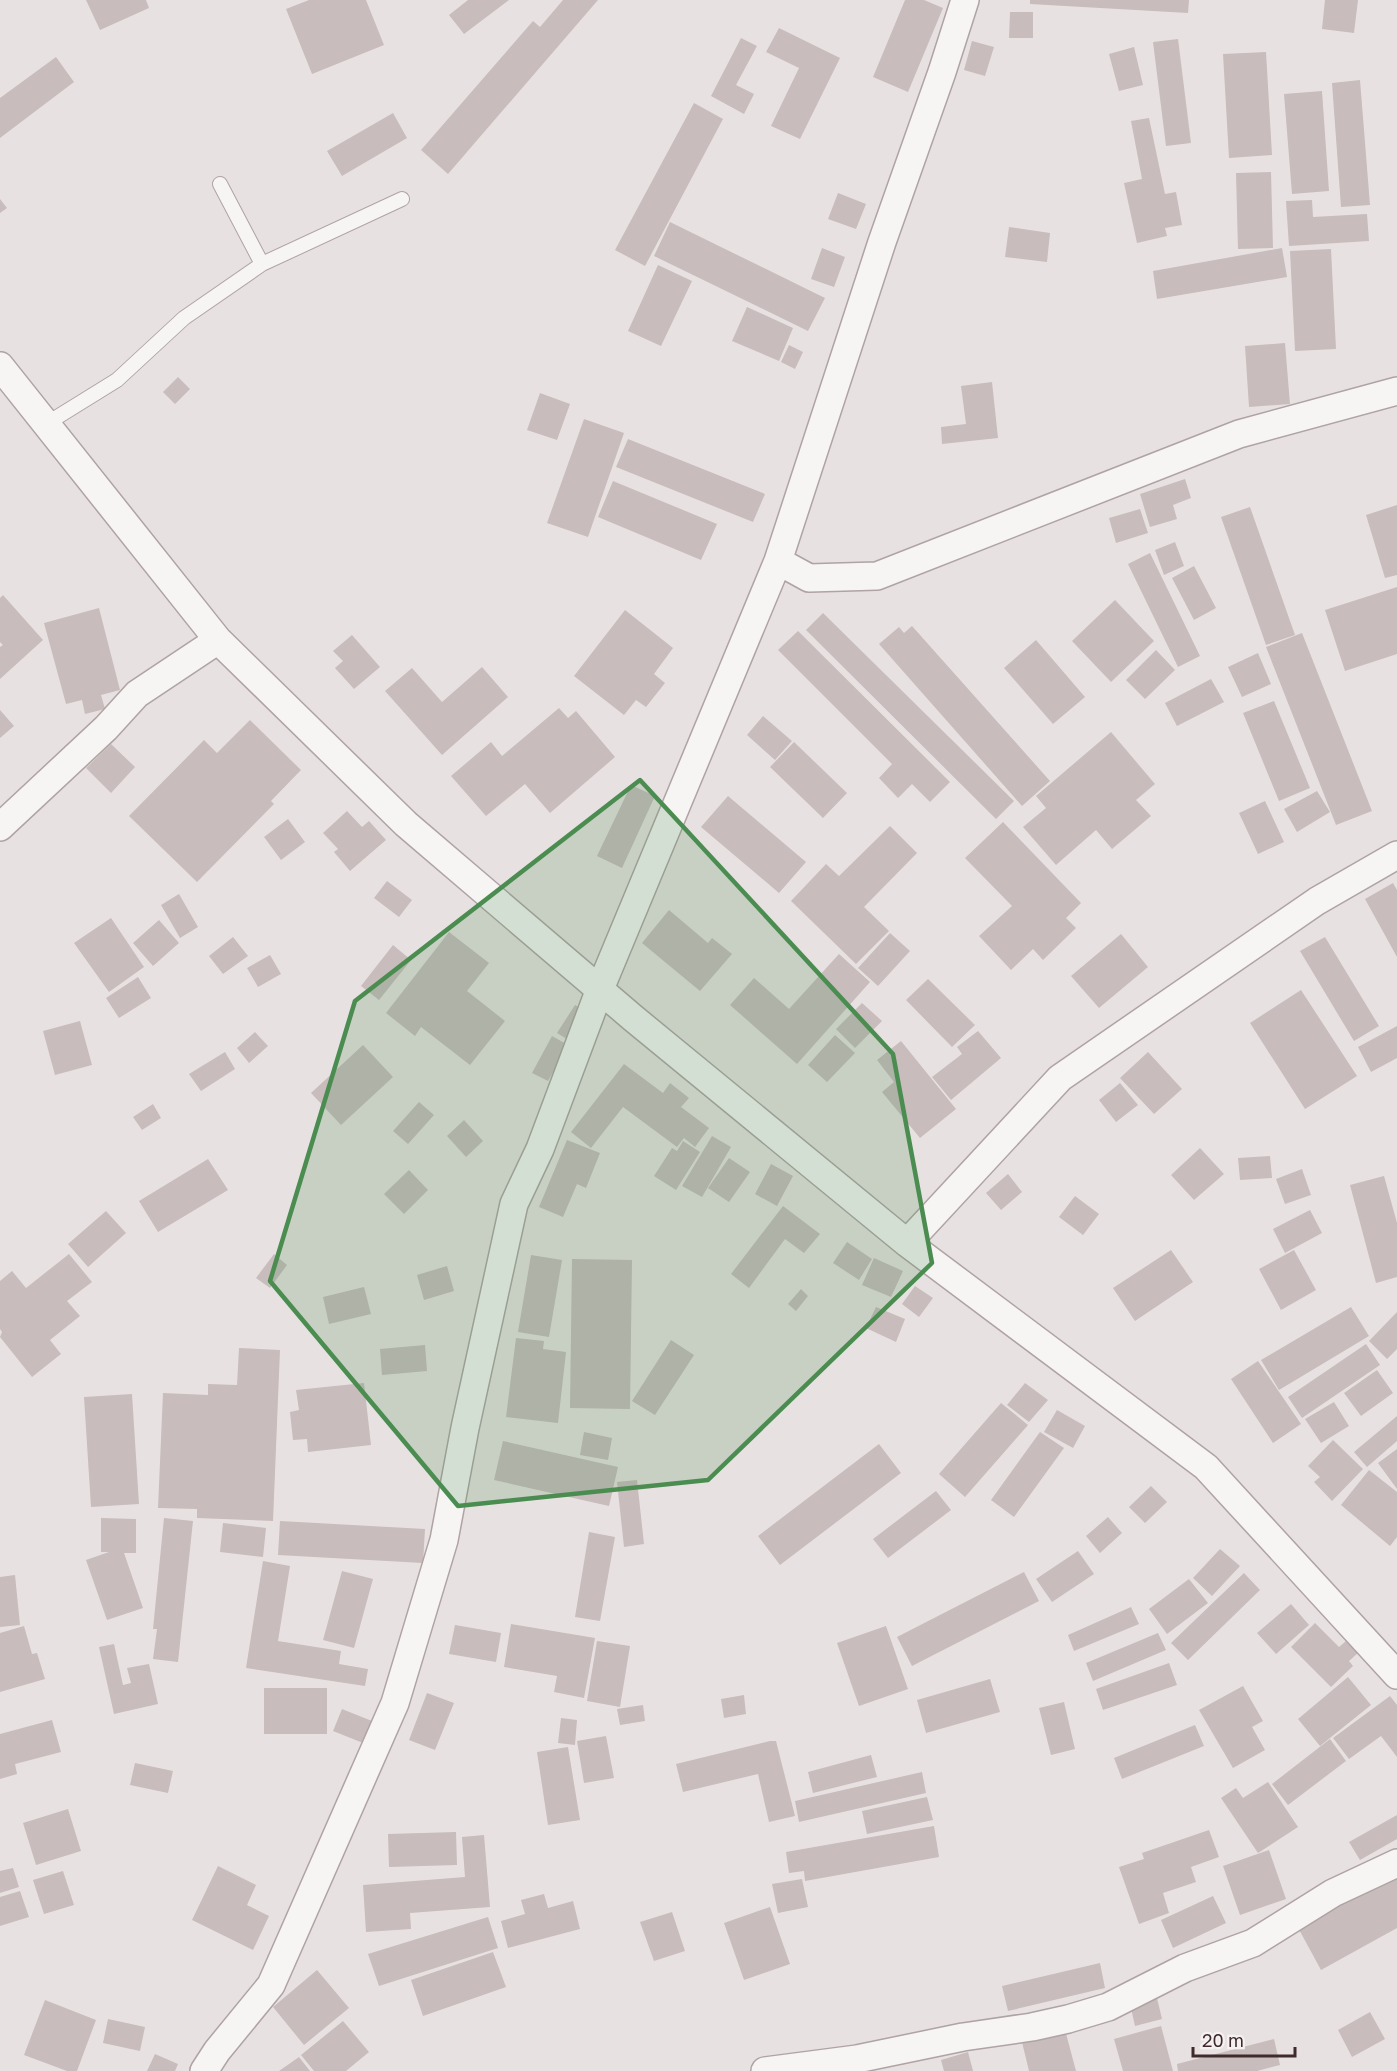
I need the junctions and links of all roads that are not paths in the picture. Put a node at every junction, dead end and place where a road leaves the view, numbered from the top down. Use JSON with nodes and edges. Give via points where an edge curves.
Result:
{"nodes":[{"id":1,"x":965,"y":0,"type":"edge"},
{"id":2,"x":220,"y":184,"type":"dead end"},
{"id":3,"x":402,"y":199,"type":"dead end"},
{"id":4,"x":262,"y":264,"type":"junction"},
{"id":5,"x":0,"y":366,"type":"edge"},
{"id":6,"x":1397,"y":391,"type":"edge"},
{"id":7,"x":46,"y":424,"type":"junction"},
{"id":8,"x":778,"y":561,"type":"junction"},
{"id":9,"x":218,"y":640,"type":"junction"},
{"id":10,"x":0,"y":827,"type":"edge"},
{"id":11,"x":1397,"y":855,"type":"edge"},
{"id":12,"x":600,"y":989,"type":"junction"},
{"id":13,"x":908,"y":1243,"type":"junction"},
{"id":14,"x":1397,"y":1675,"type":"edge"},
{"id":15,"x":1397,"y":1863,"type":"edge"},
{"id":16,"x":204,"y":2071,"type":"edge"},
{"id":17,"x":765,"y":2071,"type":"edge"}],
"edges":[{"from":1,"to":8,"type":"street"},
{"from":2,"to":4,"type":"lane"},
{"from":3,"to":4,"type":"lane"},
{"from":4,"to":7,"type":"lane","via":[[184,318],[117,380]]},
{"from":5,"to":7,"type":"street"},
{"from":6,"to":8,"type":"street","via":[[1239,434],[877,576],[809,578]]},
{"from":7,"to":9,"type":"street"},
{"from":8,"to":12,"type":"street"},
{"from":9,"to":10,"type":"street","via":[[137,694]]},
{"from":9,"to":12,"type":"street","via":[[406,824]]},
{"from":11,"to":13,"type":"street","via":[[1317,901],[1060,1078]]},
{"from":12,"to":13,"type":"street"},
{"from":12,"to":16,"type":"street","via":[[540,1149],[514,1204],[444,1540],[395,1703],[271,1985]]},
{"from":13,"to":14,"type":"street","via":[[1206,1467]]},
{"from":15,"to":17,"type":"street","via":[[1333,1893],[1253,1943],[1185,1968],[1108,2007],[1068,2019],[857,2059]]}]}
